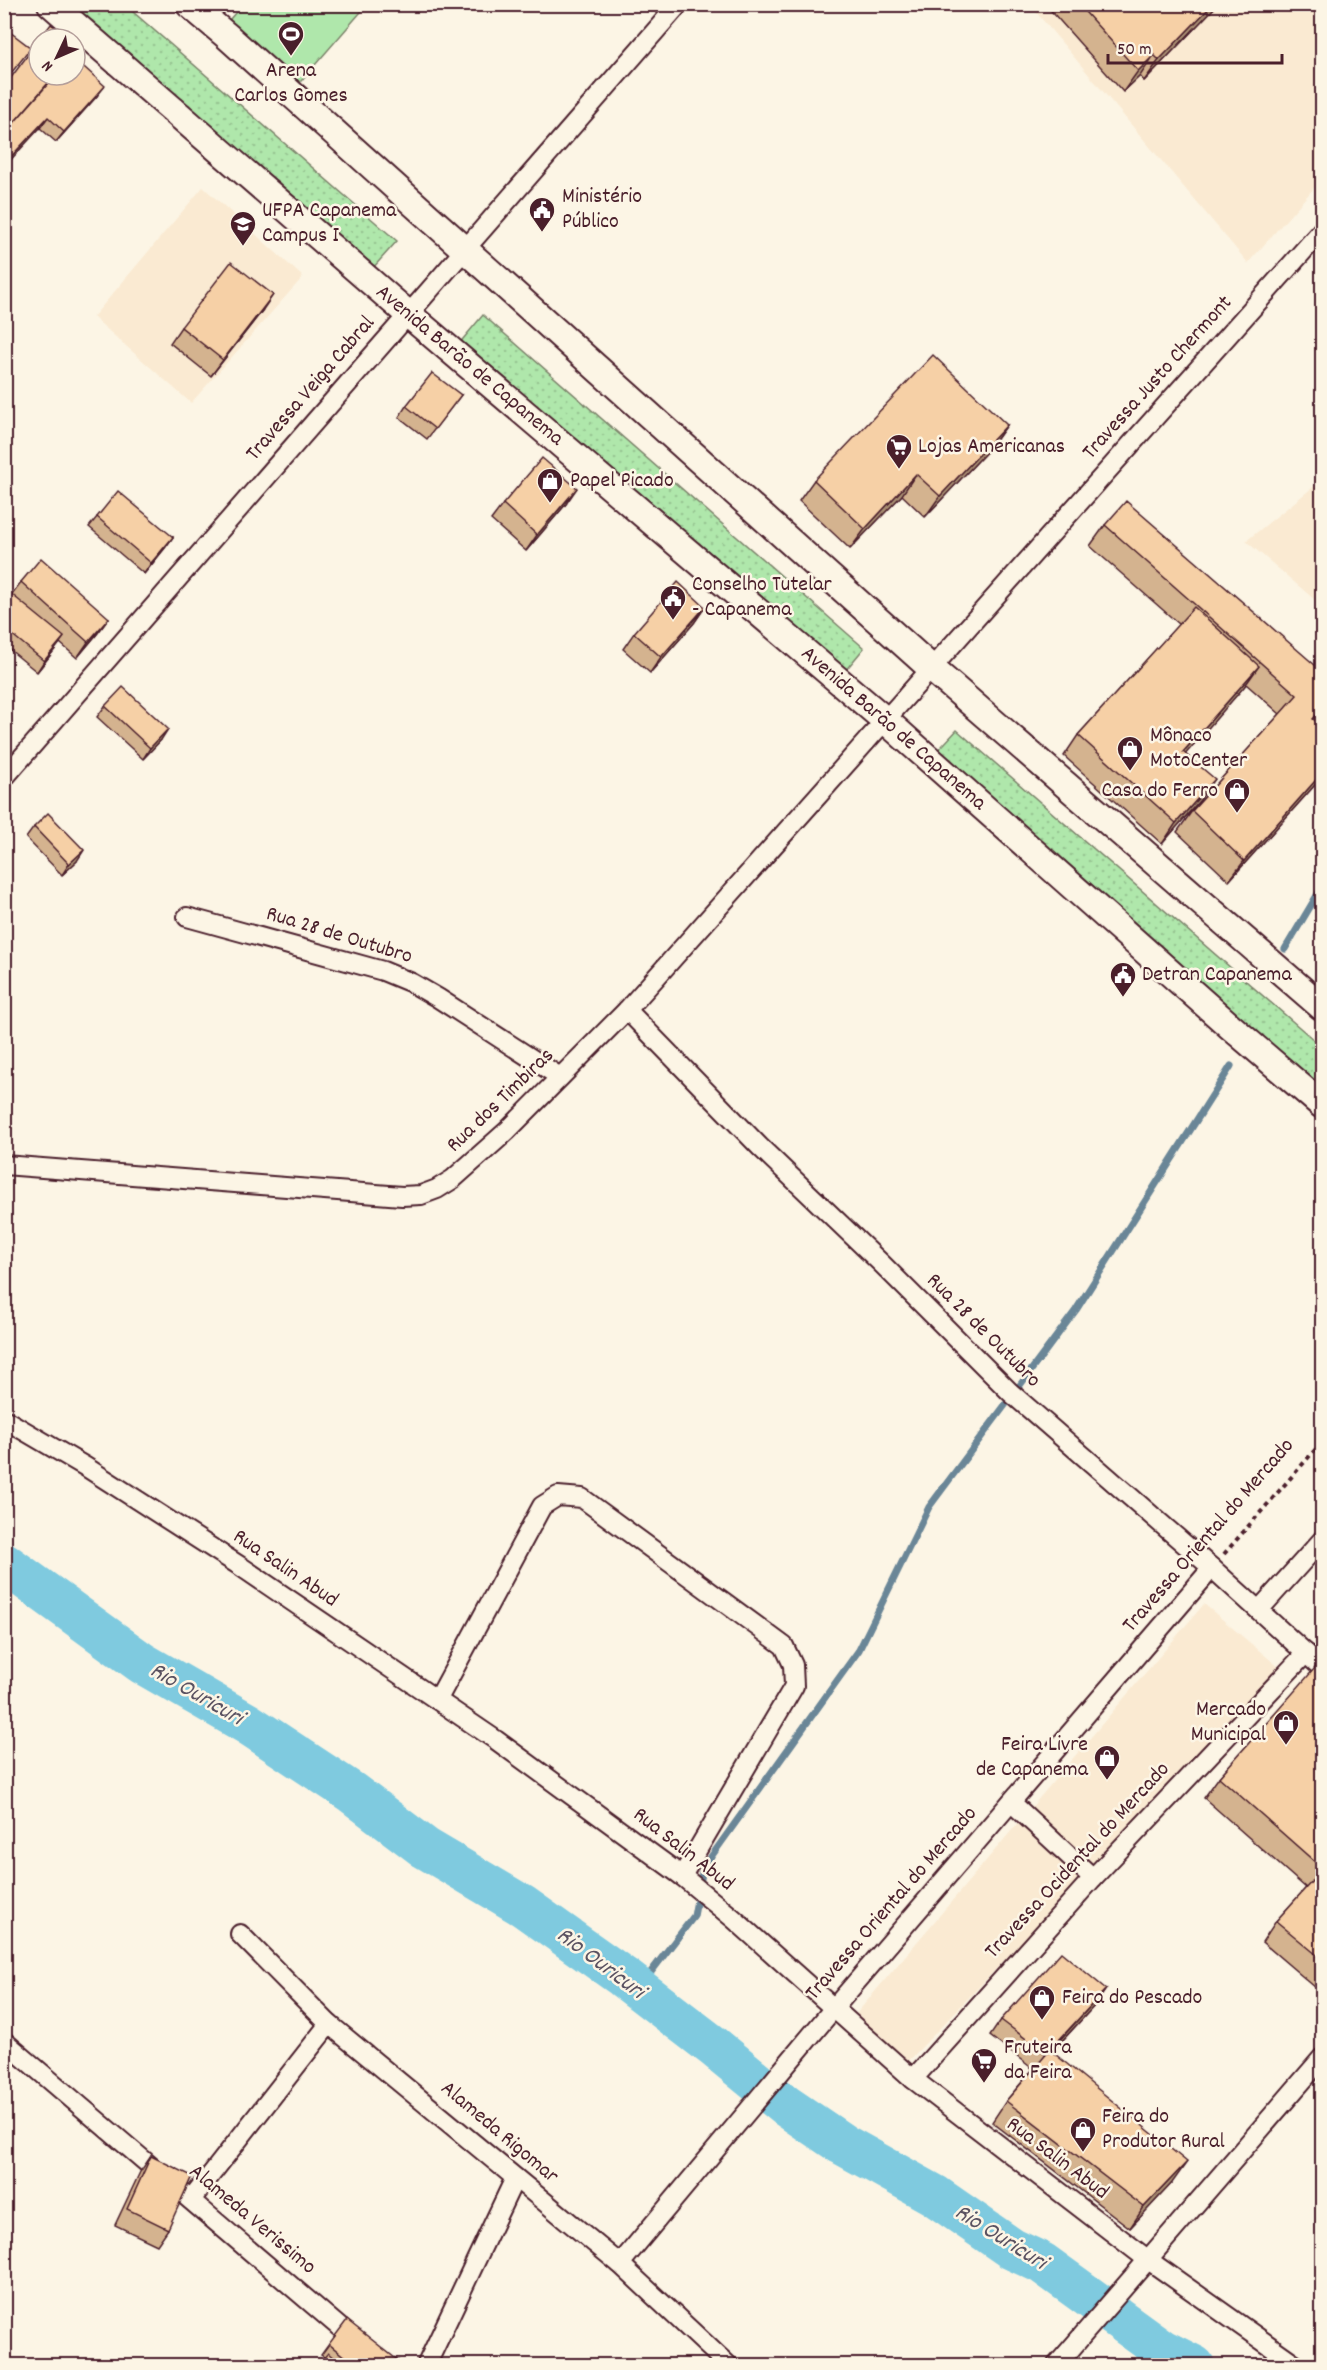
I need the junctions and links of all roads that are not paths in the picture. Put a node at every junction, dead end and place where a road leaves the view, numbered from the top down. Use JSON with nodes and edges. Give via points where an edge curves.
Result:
{"nodes":[{"id":1,"x":51,"y":4,"type":"edge"},
{"id":2,"x":189,"y":4,"type":"edge"},
{"id":3,"x":679,"y":4,"type":"edge"},
{"id":4,"x":1323,"y":230,"type":"edge"},
{"id":5,"x":465,"y":250,"type":"junction"},
{"id":6,"x":408,"y":314,"type":"junction"},
{"id":7,"x":931,"y":668,"type":"junction"},
{"id":8,"x":885,"y":720,"type":"junction"},
{"id":9,"x":5,"y":778,"type":"edge"},
{"id":10,"x":187,"y":917,"type":"dead end"},
{"id":11,"x":1323,"y":1007,"type":"edge"},
{"id":12,"x":627,"y":1011,"type":"junction"},
{"id":13,"x":560,"y":1077,"type":"junction"},
{"id":14,"x":1323,"y":1105,"type":"edge"},
{"id":15,"x":4,"y":1165,"type":"edge"},
{"id":16,"x":4,"y":1419,"type":"edge"},
{"id":17,"x":1323,"y":1540,"type":"edge"},
{"id":18,"x":1212,"y":1568,"type":"junction"},
{"id":19,"x":1259,"y":1610,"type":"junction"},
{"id":20,"x":1306,"y":1653,"type":"junction"},
{"id":21,"x":1323,"y":1668,"type":"edge"},
{"id":22,"x":438,"y":1699,"type":"junction"},
{"id":23,"x":1011,"y":1802,"type":"junction"},
{"id":24,"x":682,"y":1876,"type":"junction"},
{"id":25,"x":1093,"y":1878,"type":"junction"},
{"id":26,"x":240,"y":1934,"type":"dead end"},
{"id":27,"x":834,"y":2008,"type":"junction"},
{"id":28,"x":329,"y":2024,"type":"junction"},
{"id":29,"x":4,"y":2041,"type":"edge"},
{"id":30,"x":1323,"y":2058,"type":"edge"},
{"id":31,"x":913,"y":2079,"type":"junction"},
{"id":32,"x":515,"y":2178,"type":"junction"},
{"id":33,"x":191,"y":2200,"type":"junction"},
{"id":34,"x":1147,"y":2259,"type":"junction"},
{"id":35,"x":620,"y":2264,"type":"junction"},
{"id":36,"x":385,"y":2366,"type":"edge"},
{"id":37,"x":426,"y":2366,"type":"edge"},
{"id":38,"x":729,"y":2366,"type":"edge"},
{"id":39,"x":1056,"y":2366,"type":"edge"},
{"id":40,"x":1298,"y":2366,"type":"edge"}],
"edges":[{"from":1,"to":6,"type":"street","name":"Avenida Barão de Capanema"},
{"from":2,"to":5,"type":"street"},
{"from":3,"to":5,"type":"street","name":"Travessa Veiga Cabral"},
{"from":4,"to":7,"type":"street","name":"Travessa Justo Chermont"},
{"from":5,"to":6,"type":"street","name":"Travessa Veiga Cabral"},
{"from":5,"to":7,"type":"street"},
{"from":6,"to":8,"type":"street","name":"Avenida Barão de Capanema"},
{"from":6,"to":9,"type":"street","name":"Travessa Veiga Cabral"},
{"from":7,"to":8,"type":"street","name":"Travessa Justo Chermont"},
{"from":7,"to":11,"type":"street"},
{"from":8,"to":12,"type":"street","name":"Rua dos Timbiras"},
{"from":8,"to":14,"type":"street","name":"Avenida Barão de Capanema"},
{"from":10,"to":13,"type":"street","name":"Rua 28 de Outubro","via":[[383,971],[412,983]]},
{"from":12,"to":13,"type":"street","name":"Rua dos Timbiras"},
{"from":12,"to":18,"type":"street","name":"Rua 28 de Outubro","via":[[1010,1392]]},
{"from":13,"to":15,"type":"street","name":"Rua dos Timbiras","via":[[466,1168],[437,1189],[421,1195],[378,1195]]},
{"from":16,"to":22,"type":"street","name":"Rua Salin Abud","via":[[86,1467]]},
{"from":17,"to":19,"type":"street"},
{"from":18,"to":19,"type":"street","name":"Rua 28 de Outubro"},
{"from":18,"to":23,"type":"street","name":"Travessa Oriental do Mercado"},
{"from":19,"to":20,"type":"street","name":"Rua 28 de Outubro"},
{"from":20,"to":21,"type":"street","name":"Rua 28 de Outubro"},
{"from":20,"to":25,"type":"street","name":"Travessa Ocidental do Mercado"},
{"from":22,"to":24,"type":"street","name":"Rua Salin Abud"},
{"from":22,"to":24,"type":"street","via":[[542,1506],[558,1496],[582,1498],[784,1646],[794,1665],[794,1686]]},
{"from":23,"to":25,"type":"street"},
{"from":23,"to":27,"type":"street","name":"Travessa Oriental do Mercado"},
{"from":24,"to":27,"type":"street","name":"Rua Salin Abud"},
{"from":25,"to":31,"type":"street","name":"Travessa Ocidental do Mercado"},
{"from":26,"to":28,"type":"street","name":"Alameda Rigomar"},
{"from":27,"to":31,"type":"street","name":"Rua Salin Abud"},
{"from":27,"to":35,"type":"street","name":"Travessa Oriental do Mercado"},
{"from":28,"to":32,"type":"street","name":"Alameda Rigomar"},
{"from":28,"to":33,"type":"street"},
{"from":29,"to":33,"type":"street","name":"Alameda Verissimo"},
{"from":30,"to":34,"type":"street"},
{"from":31,"to":34,"type":"street","name":"Rua Salin Abud"},
{"from":32,"to":35,"type":"street","name":"Alameda Rigomar"},
{"from":32,"to":37,"type":"street"},
{"from":33,"to":36,"type":"street","name":"Alameda Verissimo"},
{"from":34,"to":39,"type":"street"},
{"from":34,"to":40,"type":"street","name":"Rua Salin Abud"},
{"from":35,"to":38,"type":"street","name":"Alameda Rigomar"}]}
